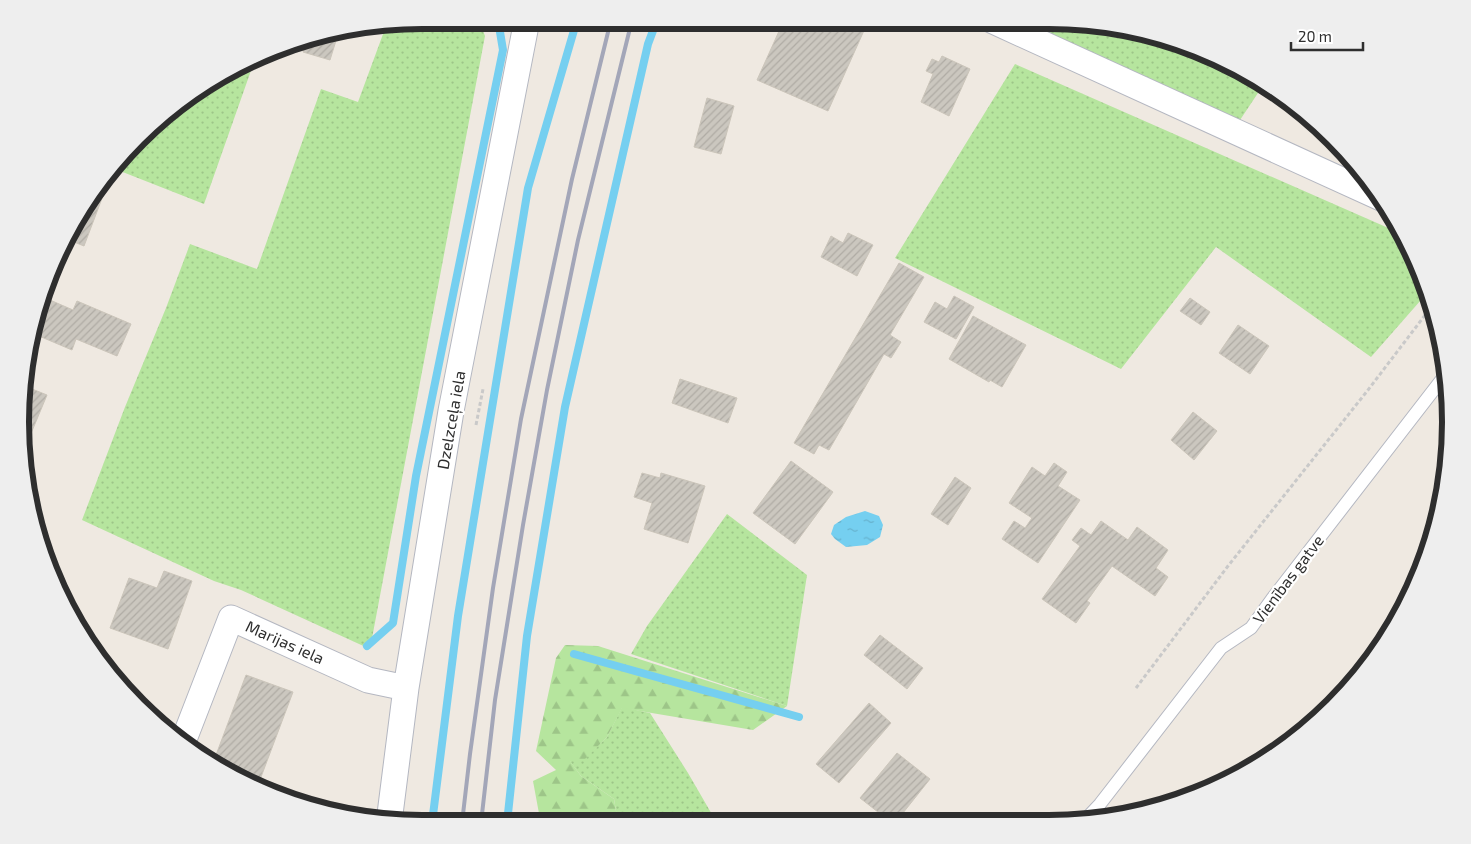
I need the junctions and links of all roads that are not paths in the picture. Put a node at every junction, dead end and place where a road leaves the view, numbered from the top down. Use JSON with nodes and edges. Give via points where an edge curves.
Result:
{"nodes":[{"id":1,"x":524,"y":29,"type":"edge"},
{"id":2,"x":1011,"y":29,"type":"edge"},
{"id":3,"x":1367,"y":191,"type":"edge"},
{"id":4,"x":1440,"y":382,"type":"edge"},
{"id":5,"x":406,"y":688,"type":"junction"},
{"id":6,"x":185,"y":736,"type":"edge"},
{"id":7,"x":1092,"y":813,"type":"edge"},
{"id":8,"x":390,"y":814,"type":"edge"}],
"edges":[{"from":1,"to":5,"type":"street","name":"Dzelzceļa iela","via":[[452,411]]},
{"from":2,"to":3,"type":"street"},
{"from":4,"to":7,"type":"lane","name":"Vienības gatve","via":[[1251,628],[1221,648]]},
{"from":5,"to":6,"type":"street","name":"Marijas iela","via":[[368,680],[231,618]]},
{"from":5,"to":8,"type":"street","name":"Dzelzceļa iela"}]}
